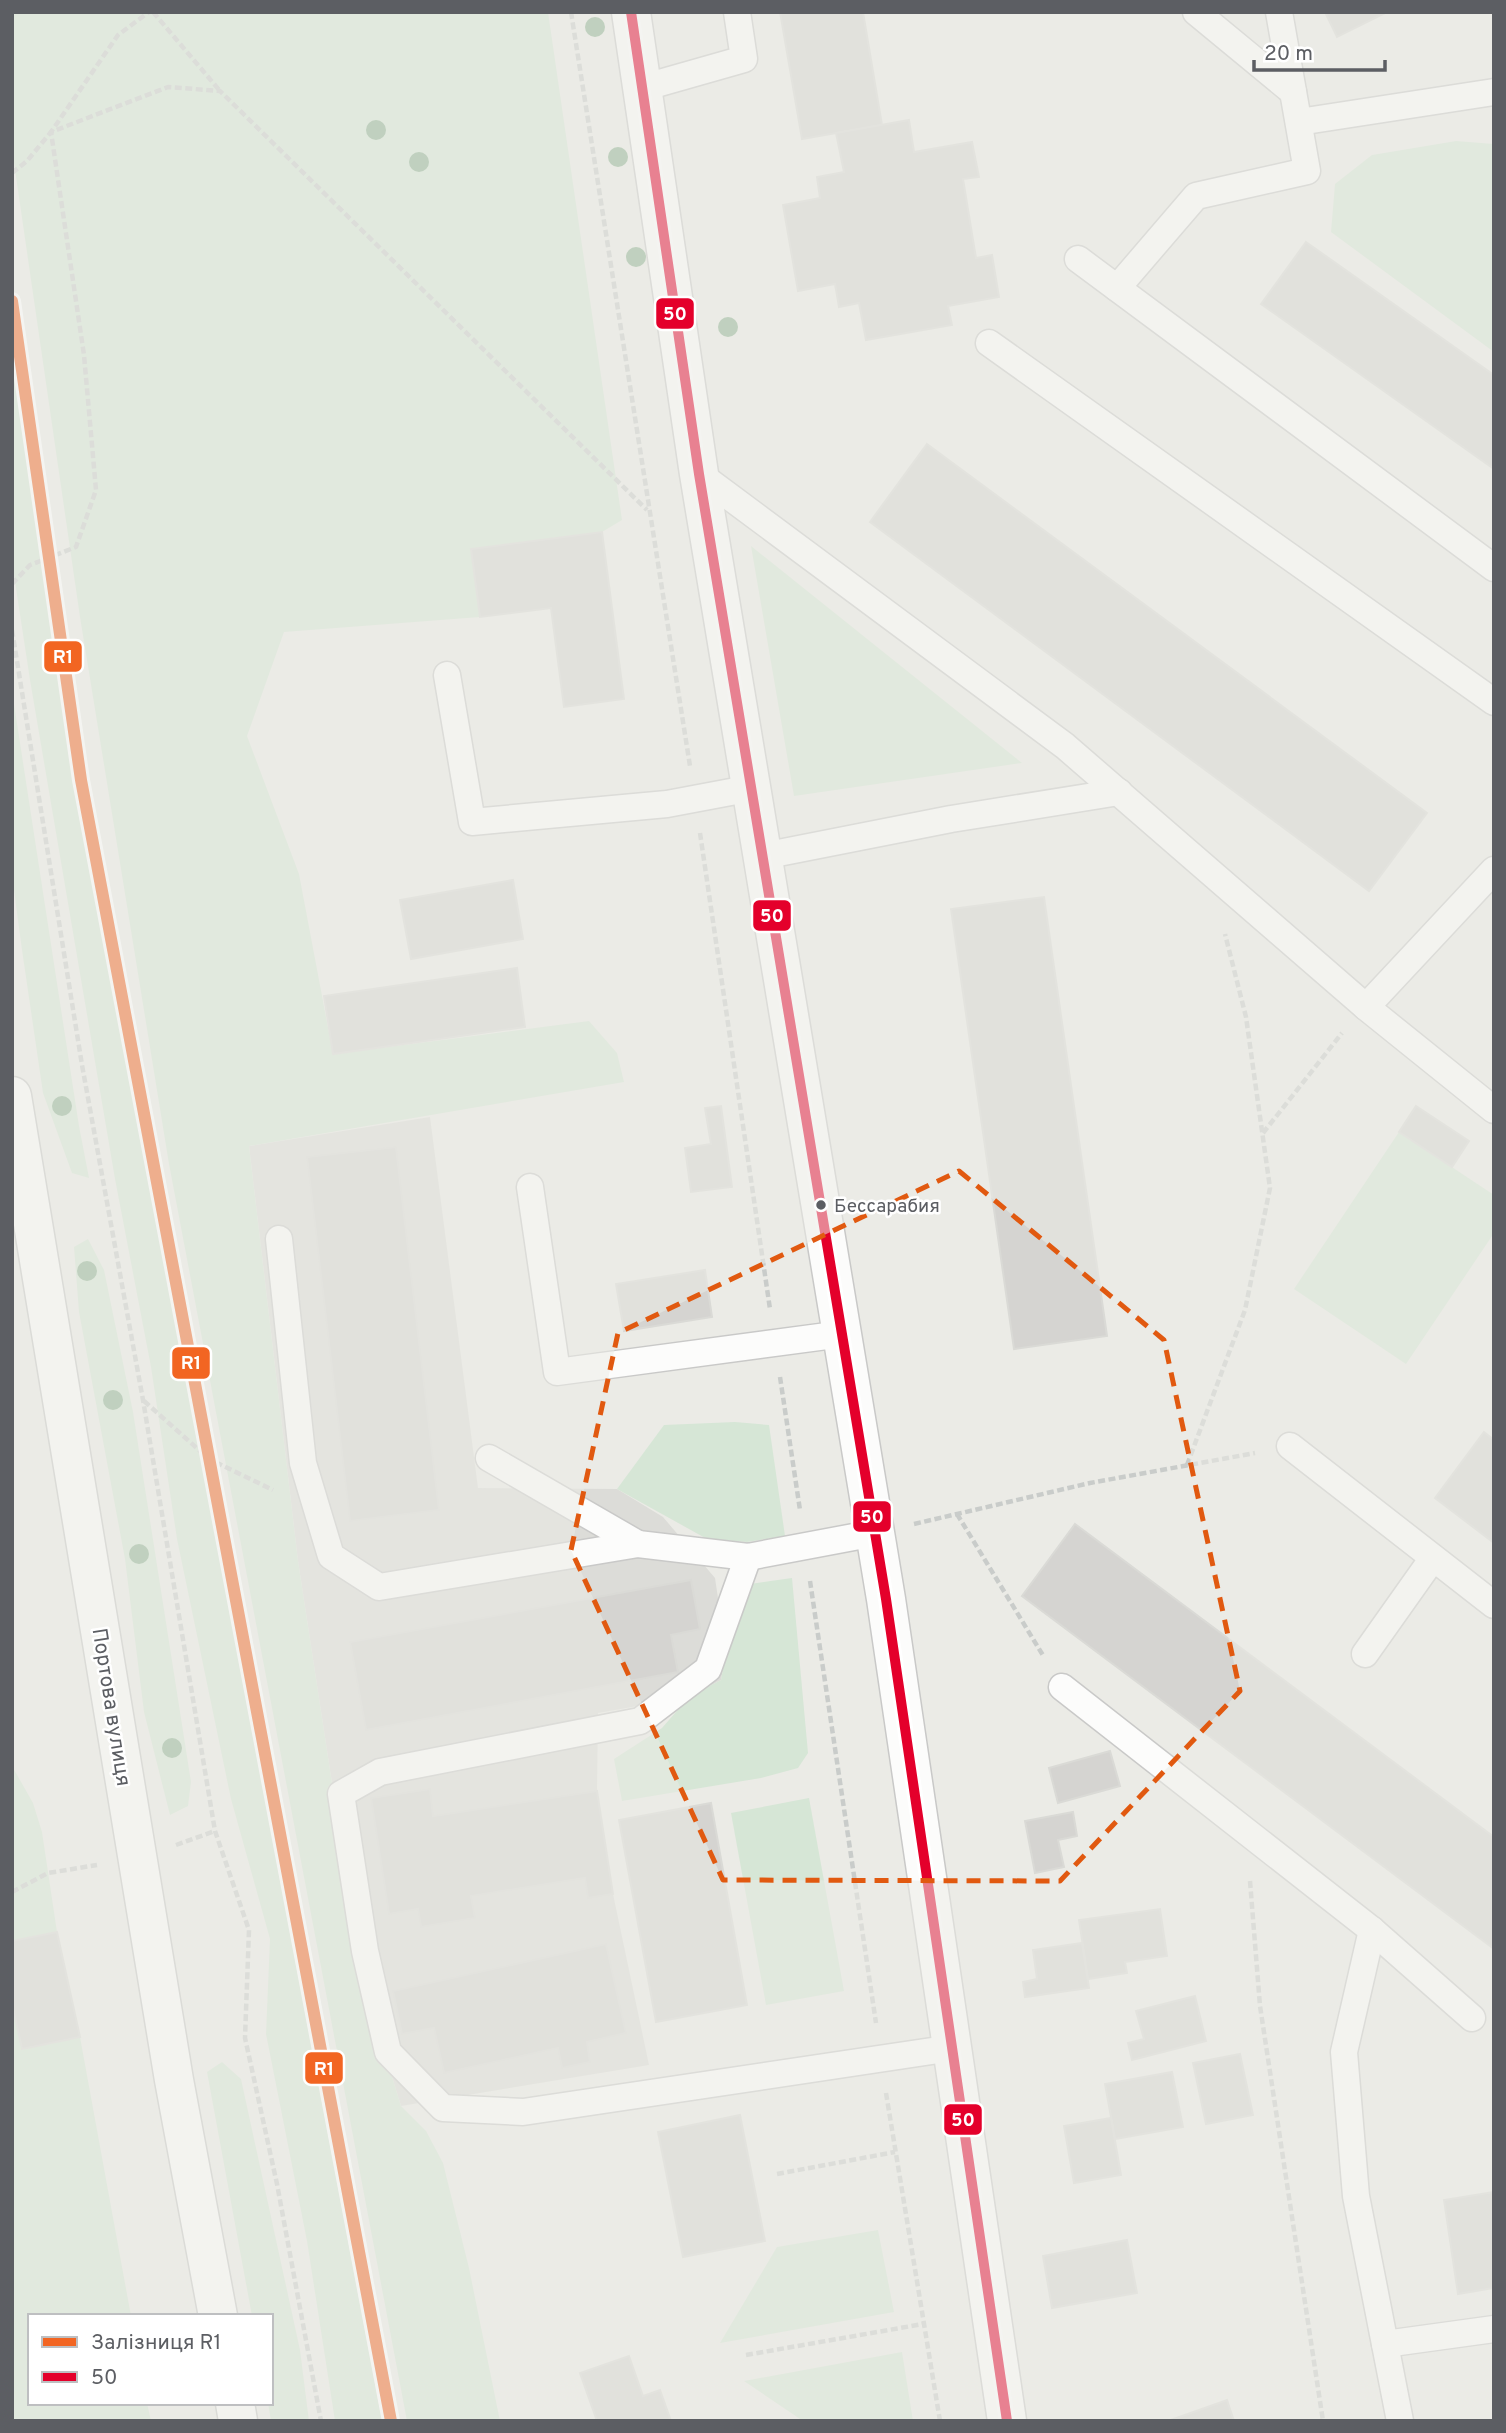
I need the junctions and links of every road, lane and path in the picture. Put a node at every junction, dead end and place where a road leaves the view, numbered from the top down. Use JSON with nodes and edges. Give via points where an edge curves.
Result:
{"nodes":[{"id":1,"x":151,"y":12,"type":"edge"},
{"id":2,"x":571,"y":12,"type":"edge"},
{"id":3,"x":631,"y":12,"type":"edge"},
{"id":4,"x":737,"y":12,"type":"edge"},
{"id":5,"x":1196,"y":12,"type":"edge"},
{"id":6,"x":1279,"y":12,"type":"edge"},
{"id":7,"x":642,"y":88,"type":"junction"},
{"id":8,"x":220,"y":91,"type":"junction"},
{"id":9,"x":1293,"y":92,"type":"junction"},
{"id":10,"x":1494,"y":92,"type":"edge"},
{"id":11,"x":1299,"y":122,"type":"junction"},
{"id":12,"x":51,"y":132,"type":"junction"},
{"id":13,"x":12,"y":173,"type":"edge"},
{"id":14,"x":1077,"y":259,"type":"dead end"},
{"id":15,"x":1117,"y":288,"type":"junction"},
{"id":16,"x":989,"y":343,"type":"dead end"},
{"id":17,"x":699,"y":474,"type":"junction"},
{"id":18,"x":648,"y":510,"type":"junction"},
{"id":19,"x":1494,"y":568,"type":"edge"},
{"id":20,"x":12,"y":584,"type":"edge"},
{"id":21,"x":12,"y":631,"type":"edge"},
{"id":22,"x":447,"y":675,"type":"dead end"},
{"id":23,"x":1494,"y":702,"type":"edge"},
{"id":24,"x":752,"y":788,"type":"junction"},
{"id":25,"x":1119,"y":792,"type":"junction"},
{"id":26,"x":695,"y":798,"type":"junction"},
{"id":27,"x":763,"y":856,"type":"junction"},
{"id":28,"x":1494,"y":870,"type":"edge"},
{"id":29,"x":1224,"y":930,"type":"dead end"},
{"id":30,"x":1366,"y":1007,"type":"junction"},
{"id":31,"x":12,"y":1096,"type":"edge"},
{"id":32,"x":1494,"y":1110,"type":"edge"},
{"id":33,"x":1263,"y":1134,"type":"junction"},
{"id":34,"x":530,"y":1187,"type":"dead end"},
{"id":35,"x":279,"y":1239,"type":"dead end"},
{"id":36,"x":842,"y":1334,"type":"junction"},
{"id":37,"x":775,"y":1342,"type":"junction"},
{"id":38,"x":143,"y":1400,"type":"junction"},
{"id":39,"x":1290,"y":1446,"type":"joint"},
{"id":40,"x":489,"y":1458,"type":"dead end"},
{"id":41,"x":1187,"y":1465,"type":"junction"},
{"id":42,"x":316,"y":1508,"type":"junction"},
{"id":43,"x":957,"y":1514,"type":"junction"},
{"id":44,"x":875,"y":1533,"type":"junction"},
{"id":45,"x":638,"y":1544,"type":"junction"},
{"id":46,"x":805,"y":1545,"type":"junction"},
{"id":47,"x":748,"y":1557,"type":"junction"},
{"id":48,"x":1433,"y":1558,"type":"junction"},
{"id":49,"x":1494,"y":1605,"type":"edge"},
{"id":50,"x":1365,"y":1654,"type":"dead end"},
{"id":51,"x":1062,"y":1687,"type":"joint"},
{"id":52,"x":1247,"y":1831,"type":"junction"},
{"id":53,"x":1372,"y":1930,"type":"junction"},
{"id":54,"x":1472,"y":2018,"type":"dead end"},
{"id":55,"x":952,"y":2048,"type":"junction"},
{"id":56,"x":881,"y":2057,"type":"junction"},
{"id":57,"x":895,"y":2152,"type":"junction"},
{"id":58,"x":777,"y":2174,"type":"dead end"},
{"id":59,"x":218,"y":2314,"type":"edge"},
{"id":60,"x":923,"y":2324,"type":"junction"},
{"id":61,"x":1494,"y":2329,"type":"edge"},
{"id":62,"x":1385,"y":2344,"type":"junction"},
{"id":63,"x":746,"y":2355,"type":"dead end"},
{"id":64,"x":321,"y":2421,"type":"edge"},
{"id":65,"x":940,"y":2421,"type":"edge"},
{"id":66,"x":1007,"y":2421,"type":"edge"},
{"id":67,"x":1323,"y":2421,"type":"edge"},
{"id":68,"x":1401,"y":2421,"type":"edge"}],
"edges":[{"from":1,"to":8,"type":"path"},
{"from":1,"to":12,"type":"path","via":[[118,34]]},
{"from":2,"to":18,"type":"path"},
{"from":3,"to":7,"type":"street"},
{"from":4,"to":7,"type":"lane","via":[[744,59]]},
{"from":5,"to":9,"type":"lane"},
{"from":6,"to":9,"type":"lane"},
{"from":7,"to":17,"type":"street"},
{"from":8,"to":12,"type":"path","via":[[168,87]]},
{"from":8,"to":18,"type":"path"},
{"from":9,"to":11,"type":"lane"},
{"from":10,"to":11,"type":"lane"},
{"from":11,"to":15,"type":"lane","via":[[1307,171],[1196,196]]},
{"from":12,"to":13,"type":"path"},
{"from":12,"to":20,"type":"path","via":[[84,355],[96,490],[76,547],[30,565]]},
{"from":14,"to":15,"type":"lane"},
{"from":15,"to":19,"type":"lane"},
{"from":16,"to":23,"type":"lane"},
{"from":17,"to":24,"type":"street"},
{"from":17,"to":25,"type":"lane","via":[[1065,746]]},
{"from":18,"to":26,"type":"path"},
{"from":21,"to":38,"type":"path","via":[[93,1132]]},
{"from":22,"to":26,"type":"lane","via":[[472,822]]},
{"from":24,"to":26,"type":"lane"},
{"from":24,"to":27,"type":"street"},
{"from":25,"to":27,"type":"lane"},
{"from":25,"to":30,"type":"lane"},
{"from":26,"to":37,"type":"path"},
{"from":27,"to":36,"type":"street"},
{"from":28,"to":30,"type":"lane"},
{"from":29,"to":33,"type":"path","via":[[1246,1017]]},
{"from":30,"to":32,"type":"lane"},
{"from":30,"to":33,"type":"path","via":[[1329,1047]]},
{"from":31,"to":59,"type":"street","name":"Портова вулиця","via":[[174,2080]]},
{"from":33,"to":41,"type":"path","via":[[1270,1188],[1245,1310]]},
{"from":34,"to":37,"type":"lane","via":[[557,1372]]},
{"from":35,"to":42,"type":"lane","via":[[303,1463]]},
{"from":36,"to":37,"type":"lane"},
{"from":36,"to":44,"type":"street"},
{"from":37,"to":46,"type":"path"},
{"from":38,"to":42,"type":"path","via":[[209,1460]]},
{"from":38,"to":64,"type":"path","via":[[215,1831],[248,1930],[246,2038]]},
{"from":39,"to":41,"type":"path"},
{"from":39,"to":48,"type":"lane"},
{"from":40,"to":45,"type":"lane"},
{"from":41,"to":43,"type":"path"},
{"from":42,"to":45,"type":"lane","via":[[331,1556],[379,1587]]},
{"from":43,"to":44,"type":"path"},
{"from":43,"to":51,"type":"path"},
{"from":44,"to":46,"type":"lane"},
{"from":44,"to":55,"type":"street"},
{"from":45,"to":47,"type":"lane"},
{"from":46,"to":47,"type":"lane"},
{"from":46,"to":56,"type":"path"},
{"from":47,"to":56,"type":"lane","via":[[708,1669],[640,1721],[380,1772],[341,1794],[365,1951],[388,2052],[443,2108],[523,2112]]},
{"from":48,"to":49,"type":"lane"},
{"from":48,"to":50,"type":"lane"},
{"from":51,"to":52,"type":"lane"},
{"from":52,"to":53,"type":"lane"},
{"from":52,"to":67,"type":"path","via":[[1260,2006]]},
{"from":53,"to":54,"type":"lane"},
{"from":53,"to":62,"type":"lane","via":[[1344,2052],[1356,2196]]},
{"from":55,"to":56,"type":"lane"},
{"from":55,"to":66,"type":"street"},
{"from":56,"to":57,"type":"path"},
{"from":57,"to":58,"type":"path"},
{"from":57,"to":60,"type":"path"},
{"from":60,"to":63,"type":"path"},
{"from":60,"to":65,"type":"path"},
{"from":61,"to":62,"type":"lane"},
{"from":62,"to":68,"type":"lane"}]}
